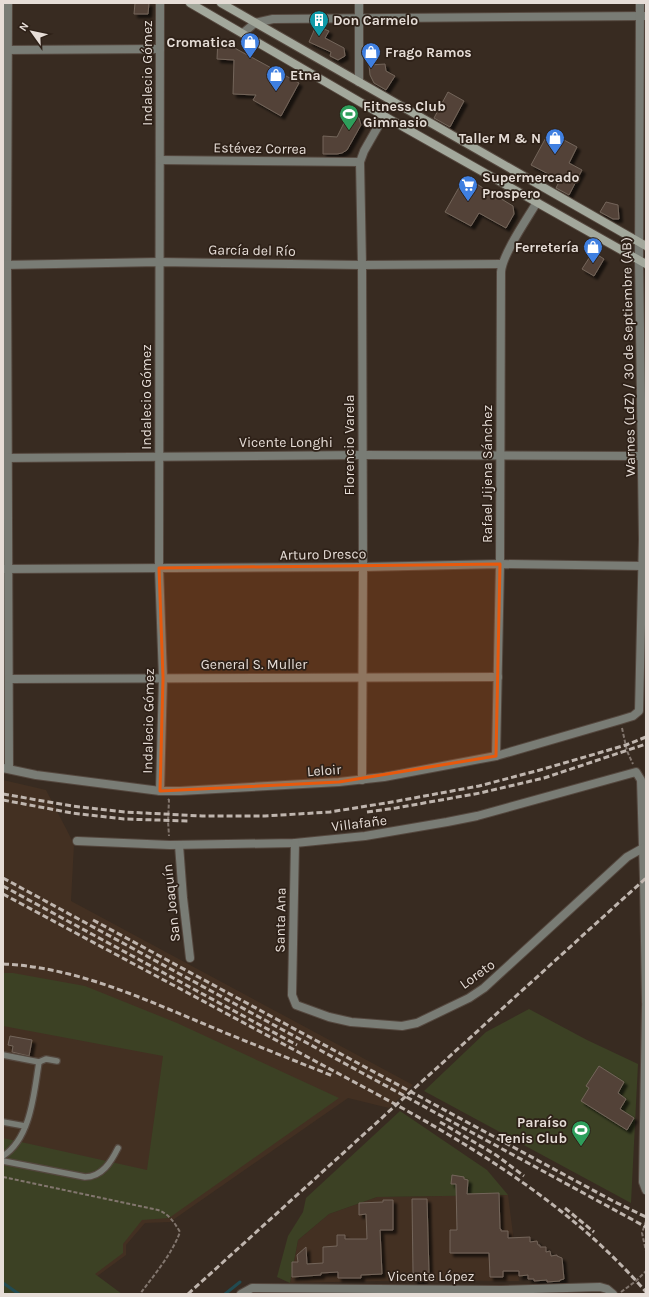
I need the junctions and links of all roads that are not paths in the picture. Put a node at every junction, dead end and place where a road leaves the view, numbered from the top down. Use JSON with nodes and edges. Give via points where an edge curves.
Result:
{"nodes":[{"id":1,"x":8,"y":3,"type":"edge"},
{"id":2,"x":160,"y":3,"type":"edge"},
{"id":3,"x":190,"y":3,"type":"edge"},
{"id":4,"x":221,"y":3,"type":"edge"},
{"id":5,"x":359,"y":3,"type":"edge"},
{"id":6,"x":640,"y":3,"type":"edge"},
{"id":7,"x":643,"y":16,"type":"edge"},
{"id":8,"x":360,"y":18,"type":"junction"},
{"id":9,"x":255,"y":23,"type":"junction"},
{"id":10,"x":243,"y":32,"type":"junction"},
{"id":11,"x":6,"y":50,"type":"edge"},
{"id":12,"x":160,"y":50,"type":"junction"},
{"id":13,"x":359,"y":82,"type":"junction"},
{"id":14,"x":384,"y":116,"type":"junction"},
{"id":15,"x":160,"y":160,"type":"junction"},
{"id":16,"x":360,"y":162,"type":"junction"},
{"id":17,"x":537,"y":202,"type":"junction"},
{"id":18,"x":643,"y":244,"type":"edge"},
{"id":19,"x":159,"y":262,"type":"junction"},
{"id":20,"x":642,"y":262,"type":"edge"},
{"id":21,"x":501,"y":264,"type":"junction"},
{"id":22,"x":5,"y":265,"type":"edge"},
{"id":23,"x":362,"y":265,"type":"junction"},
{"id":24,"x":362,"y":455,"type":"junction"},
{"id":25,"x":500,"y":455,"type":"junction"},
{"id":26,"x":159,"y":456,"type":"junction"},
{"id":27,"x":641,"y":456,"type":"junction"},
{"id":28,"x":5,"y":458,"type":"edge"},
{"id":29,"x":644,"y":539,"type":"edge"},
{"id":30,"x":500,"y":564,"type":"junction"},
{"id":31,"x":643,"y":566,"type":"junction"},
{"id":32,"x":364,"y":567,"type":"junction"},
{"id":33,"x":159,"y":568,"type":"junction"},
{"id":34,"x":6,"y":569,"type":"edge"},
{"id":35,"x":363,"y":677,"type":"junction"},
{"id":36,"x":498,"y":677,"type":"junction"},
{"id":37,"x":163,"y":678,"type":"junction"},
{"id":38,"x":9,"y":679,"type":"junction"},
{"id":39,"x":640,"y":711,"type":"joint"},
{"id":40,"x":496,"y":756,"type":"junction"},
{"id":41,"x":6,"y":768,"type":"edge"},
{"id":42,"x":362,"y":780,"type":"junction"},
{"id":43,"x":160,"y":791,"type":"junction"},
{"id":44,"x":77,"y":841,"type":"dead end"},
{"id":45,"x":295,"y":843,"type":"junction"},
{"id":46,"x":174,"y":845,"type":"junction"},
{"id":47,"x":643,"y":848,"type":"junction"},
{"id":48,"x":190,"y":958,"type":"dead end"},
{"id":49,"x":292,"y":998,"type":"joint"},
{"id":50,"x":646,"y":1004,"type":"edge"},
{"id":51,"x":3,"y":1056,"type":"edge"},
{"id":52,"x":57,"y":1061,"type":"dead end"},
{"id":53,"x":39,"y":1062,"type":"junction"},
{"id":54,"x":3,"y":1122,"type":"edge"},
{"id":55,"x":25,"y":1126,"type":"junction"},
{"id":56,"x":118,"y":1148,"type":"dead end"},
{"id":57,"x":3,"y":1156,"type":"edge"},
{"id":58,"x":3,"y":1161,"type":"edge"},
{"id":59,"x":646,"y":1190,"type":"edge"},
{"id":60,"x":244,"y":1292,"type":"edge"},
{"id":61,"x":358,"y":1292,"type":"edge"},
{"id":62,"x":501,"y":1292,"type":"edge"},
{"id":63,"x":613,"y":1294,"type":"edge"}],
"edges":[{"from":1,"to":11,"type":"street"},
{"from":2,"to":12,"type":"street","name":"Indalecio Gómez"},
{"from":3,"to":10,"type":"main road"},
{"from":4,"to":9,"type":"main road"},
{"from":5,"to":8,"type":"street"},
{"from":6,"to":7,"type":"street","name":"Warnes (LdZ) / 30 de Septiembre (AB)"},
{"from":7,"to":8,"type":"street"},
{"from":7,"to":18,"type":"street","name":"Warnes (LdZ) / 30 de Septiembre (AB)"},
{"from":8,"to":9,"type":"street","via":[[273,19]]},
{"from":8,"to":13,"type":"street"},
{"from":9,"to":10,"type":"street"},
{"from":9,"to":13,"type":"main road"},
{"from":10,"to":14,"type":"main road"},
{"from":11,"to":12,"type":"street"},
{"from":11,"to":22,"type":"street"},
{"from":12,"to":15,"type":"street","name":"Indalecio Gómez"},
{"from":13,"to":18,"type":"main road"},
{"from":14,"to":16,"type":"street","name":"Florencio Varela"},
{"from":14,"to":17,"type":"main road"},
{"from":15,"to":16,"type":"street","name":"Estévez Correa"},
{"from":15,"to":19,"type":"street","name":"Indalecio Gómez"},
{"from":16,"to":23,"type":"street","name":"Florencio Varela"},
{"from":17,"to":20,"type":"main road"},
{"from":17,"to":21,"type":"street","name":"Rafael Jijena Sánchez"},
{"from":18,"to":20,"type":"street","name":"Warnes (LdZ) / 30 de Septiembre (AB)"},
{"from":19,"to":22,"type":"street","name":"García del Río"},
{"from":19,"to":23,"type":"street","name":"García del Río"},
{"from":19,"to":26,"type":"street","name":"Indalecio Gómez"},
{"from":20,"to":27,"type":"street","name":"Warnes (LdZ) / 30 de Septiembre (AB)"},
{"from":21,"to":23,"type":"street","name":"García del Río"},
{"from":21,"to":25,"type":"street","name":"Rafael Jijena Sánchez"},
{"from":22,"to":28,"type":"street"},
{"from":23,"to":24,"type":"street","name":"Florencio Varela"},
{"from":24,"to":25,"type":"street","name":"Vicente Longhi"},
{"from":24,"to":26,"type":"street","name":"Vicente Longhi"},
{"from":24,"to":32,"type":"street","name":"Florencio Varela"},
{"from":25,"to":27,"type":"street","name":"Vicente Longhi"},
{"from":25,"to":30,"type":"street","name":"Rafael Jijena Sánchez"},
{"from":26,"to":28,"type":"street","name":"Vicente Longhi"},
{"from":26,"to":33,"type":"street","name":"Indalecio Gómez"},
{"from":27,"to":29,"type":"street","name":"Warnes (LdZ) / 30 de Septiembre (AB)"},
{"from":28,"to":34,"type":"street"},
{"from":29,"to":31,"type":"street","name":"Warnes (LdZ) / 30 de Septiembre (AB)"},
{"from":30,"to":31,"type":"street","name":"Arturo Dresco"},
{"from":30,"to":32,"type":"street","name":"Arturo Dresco"},
{"from":30,"to":36,"type":"street","name":"Rafael Jijena Sánchez"},
{"from":31,"to":39,"type":"street","name":"Warnes (LdZ) / 30 de Septiembre (AB)"},
{"from":32,"to":33,"type":"street","name":"Arturo Dresco"},
{"from":32,"to":35,"type":"street","name":"Florencio Varela"},
{"from":33,"to":34,"type":"street","name":"Arturo Dresco"},
{"from":33,"to":37,"type":"street","name":"Indalecio Gómez"},
{"from":34,"to":38,"type":"street"},
{"from":35,"to":36,"type":"street","name":"General S. Muller"},
{"from":35,"to":37,"type":"street","name":"General S. Muller"},
{"from":35,"to":42,"type":"street","name":"Florencio Varela"},
{"from":36,"to":40,"type":"street","name":"Rafael Jijena Sánchez"},
{"from":37,"to":38,"type":"street","name":"General S. Muller"},
{"from":37,"to":43,"type":"street","name":"Indalecio Gómez"},
{"from":38,"to":41,"type":"street"},
{"from":39,"to":40,"type":"street","name":"Leloir","via":[[633,716]]},
{"from":40,"to":42,"type":"street","name":"Leloir"},
{"from":41,"to":43,"type":"street","name":"Leloir","via":[[36,775]]},
{"from":42,"to":43,"type":"street","name":"Leloir"},
{"from":44,"to":46,"type":"street","name":"Villafañe"},
{"from":45,"to":46,"type":"street","name":"Villafañe"},
{"from":45,"to":47,"type":"street","name":"Villafañe","via":[[365,836],[470,818],[636,772],[641,780]]},
{"from":45,"to":49,"type":"street","name":"Santa Ana"},
{"from":46,"to":48,"type":"street","name":"San Joaquín"},
{"from":47,"to":49,"type":"street","name":"Loreto","via":[[627,856],[484,988],[417,1023],[402,1026],[341,1020],[296,1005]]},
{"from":47,"to":50,"type":"street"},
{"from":50,"to":59,"type":"street","via":[[643,1182]]},
{"from":51,"to":53,"type":"lane"},
{"from":52,"to":53,"type":"lane","via":[[46,1059]]},
{"from":53,"to":55,"type":"lane","via":[[30,1115]]},
{"from":54,"to":55,"type":"lane"},
{"from":55,"to":57,"type":"lane","via":[[17,1144]]},
{"from":56,"to":58,"type":"lane","via":[[106,1167],[92,1177]]},
{"from":60,"to":61,"type":"street","name":"Vicente López","via":[[252,1288]]},
{"from":61,"to":62,"type":"street","name":"Vicente López"},
{"from":62,"to":63,"type":"street","name":"Vicente López","via":[[600,1288]]}]}
